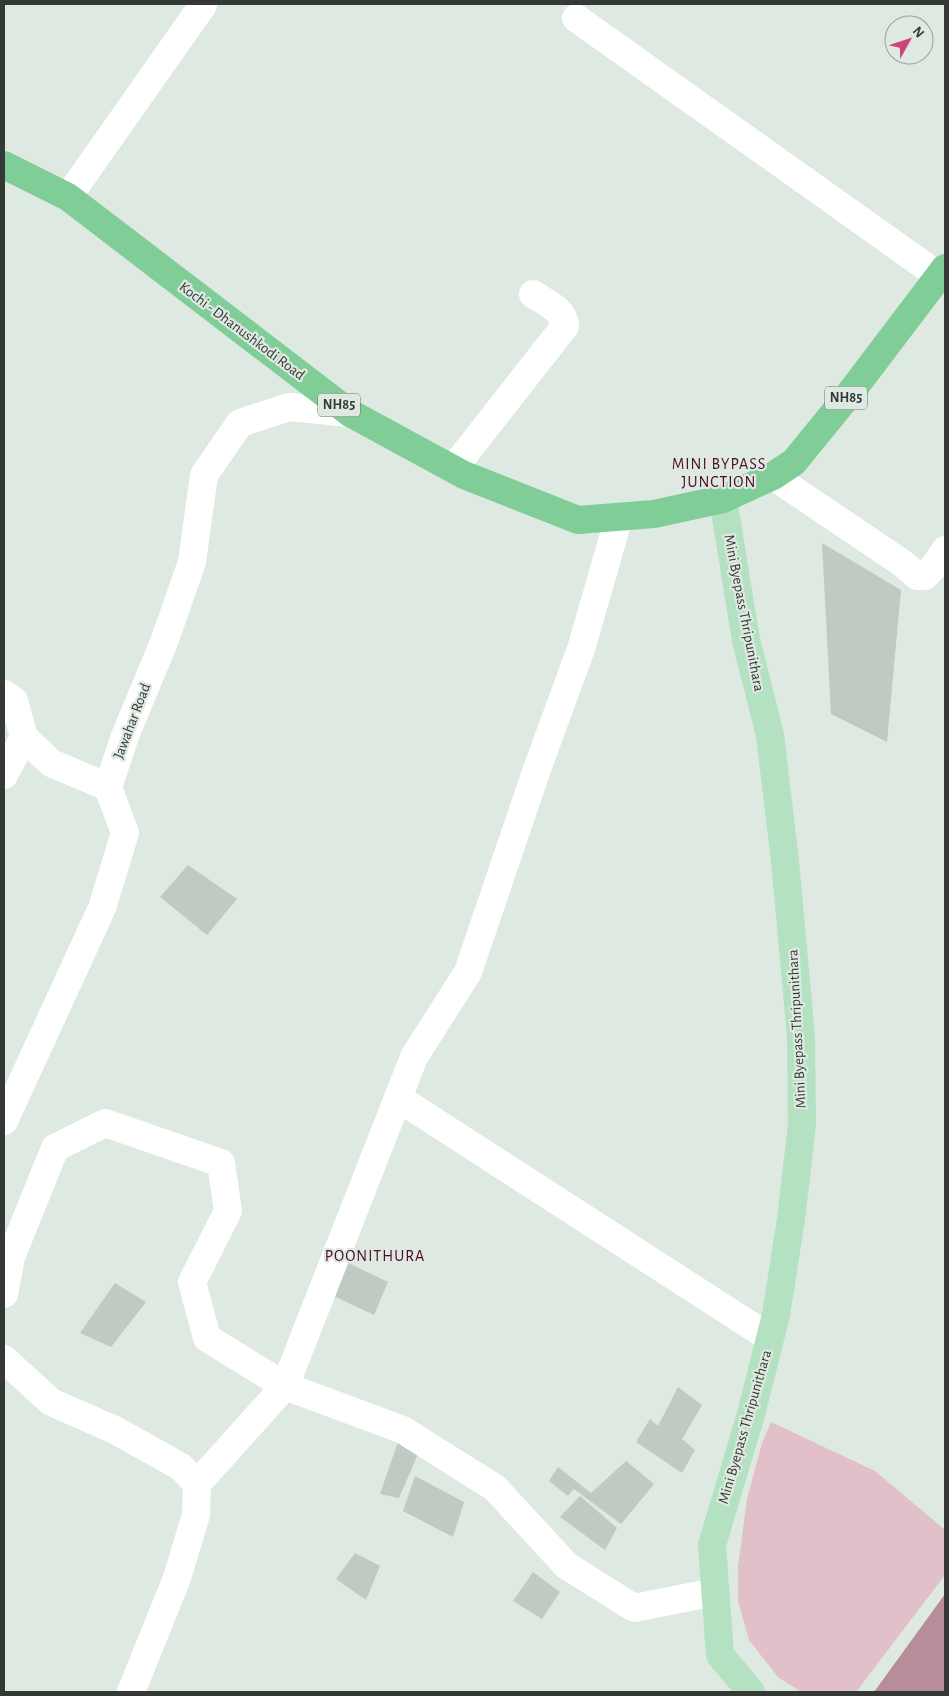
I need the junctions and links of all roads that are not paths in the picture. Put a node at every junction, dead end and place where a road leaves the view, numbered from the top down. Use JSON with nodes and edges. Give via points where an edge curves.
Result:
{"nodes":[{"id":1,"x":202,"y":5,"type":"edge"},
{"id":2,"x":576,"y":18,"type":"dead end"},
{"id":3,"x":4,"y":165,"type":"edge"},
{"id":4,"x":68,"y":197,"type":"junction"},
{"id":5,"x":942,"y":272,"type":"edge"},
{"id":6,"x":533,"y":294,"type":"dead end"},
{"id":7,"x":350,"y":413,"type":"junction"},
{"id":8,"x":453,"y":469,"type":"junction"},
{"id":9,"x":774,"y":476,"type":"junction"},
{"id":10,"x":723,"y":499,"type":"junction"},
{"id":11,"x":619,"y":517,"type":"junction"},
{"id":12,"x":945,"y":550,"type":"edge"},
{"id":13,"x":4,"y":694,"type":"edge"},
{"id":14,"x":24,"y":737,"type":"junction"},
{"id":15,"x":4,"y":774,"type":"edge"},
{"id":16,"x":108,"y":787,"type":"junction"},
{"id":17,"x":398,"y":1098,"type":"junction"},
{"id":18,"x":4,"y":1121,"type":"edge"},
{"id":19,"x":4,"y":1294,"type":"edge"},
{"id":20,"x":770,"y":1338,"type":"junction"},
{"id":21,"x":4,"y":1359,"type":"edge"},
{"id":22,"x":286,"y":1386,"type":"junction"},
{"id":23,"x":196,"y":1484,"type":"junction"},
{"id":24,"x":716,"y":1592,"type":"junction"},
{"id":25,"x":131,"y":1692,"type":"edge"},
{"id":26,"x":751,"y":1692,"type":"edge"}],
"edges":[{"from":1,"to":4,"type":"street"},
{"from":2,"to":5,"type":"street"},
{"from":3,"to":4,"type":"highway","name":"Kochi - Dhanushkodi Road","number":"NH85"},
{"from":4,"to":7,"type":"highway","name":"Kochi - Dhanushkodi Road","number":"NH85"},
{"from":5,"to":9,"type":"highway","name":"Kochi - Dhanushkodi Road","number":"NH85","via":[[794,462]]},
{"from":6,"to":8,"type":"street","via":[[562,314],[565,326]]},
{"from":7,"to":8,"type":"highway","name":"Kochi - Dhanushkodi Road","number":"NH85"},
{"from":7,"to":16,"type":"street","name":"Jawahar Road","via":[[289,407],[240,423],[204,475],[192,562]]},
{"from":8,"to":11,"type":"highway","name":"Kochi - Dhanushkodi Road","number":"NH85","via":[[578,520]]},
{"from":9,"to":10,"type":"highway","name":"Kochi - Dhanushkodi Road","number":"NH85"},
{"from":9,"to":12,"type":"street","via":[[917,576],[925,576]]},
{"from":10,"to":11,"type":"highway","name":"Kochi - Dhanushkodi Road","number":"NH85","via":[[654,514]]},
{"from":10,"to":20,"type":"main road","name":"Mini Byepass Thripunithara","via":[[746,640],[770,735],[801,1036],[802,1125],[791,1219]]},
{"from":11,"to":17,"type":"street","via":[[581,649],[468,972],[414,1057]]},
{"from":13,"to":14,"type":"street","via":[[14,701]]},
{"from":14,"to":15,"type":"street"},
{"from":14,"to":16,"type":"street","via":[[51,763]]},
{"from":16,"to":18,"type":"street","via":[[125,833],[102,908]]},
{"from":17,"to":20,"type":"street"},
{"from":17,"to":22,"type":"street"},
{"from":19,"to":22,"type":"street","via":[[11,1257],[55,1148],[105,1123],[221,1163],[228,1211],[192,1282],[207,1338]]},
{"from":20,"to":24,"type":"main road","name":"Mini Byepass Thripunithara","via":[[712,1545]]},
{"from":21,"to":23,"type":"street","via":[[51,1402],[115,1430],[181,1467]]},
{"from":22,"to":23,"type":"street"},
{"from":22,"to":24,"type":"street","via":[[403,1430],[495,1488],[567,1566],[634,1608]]},
{"from":23,"to":25,"type":"street","via":[[196,1515],[177,1578]]},
{"from":24,"to":26,"type":"main road","name":"Mini Byepass Thripunithara","via":[[720,1656]]}]}
